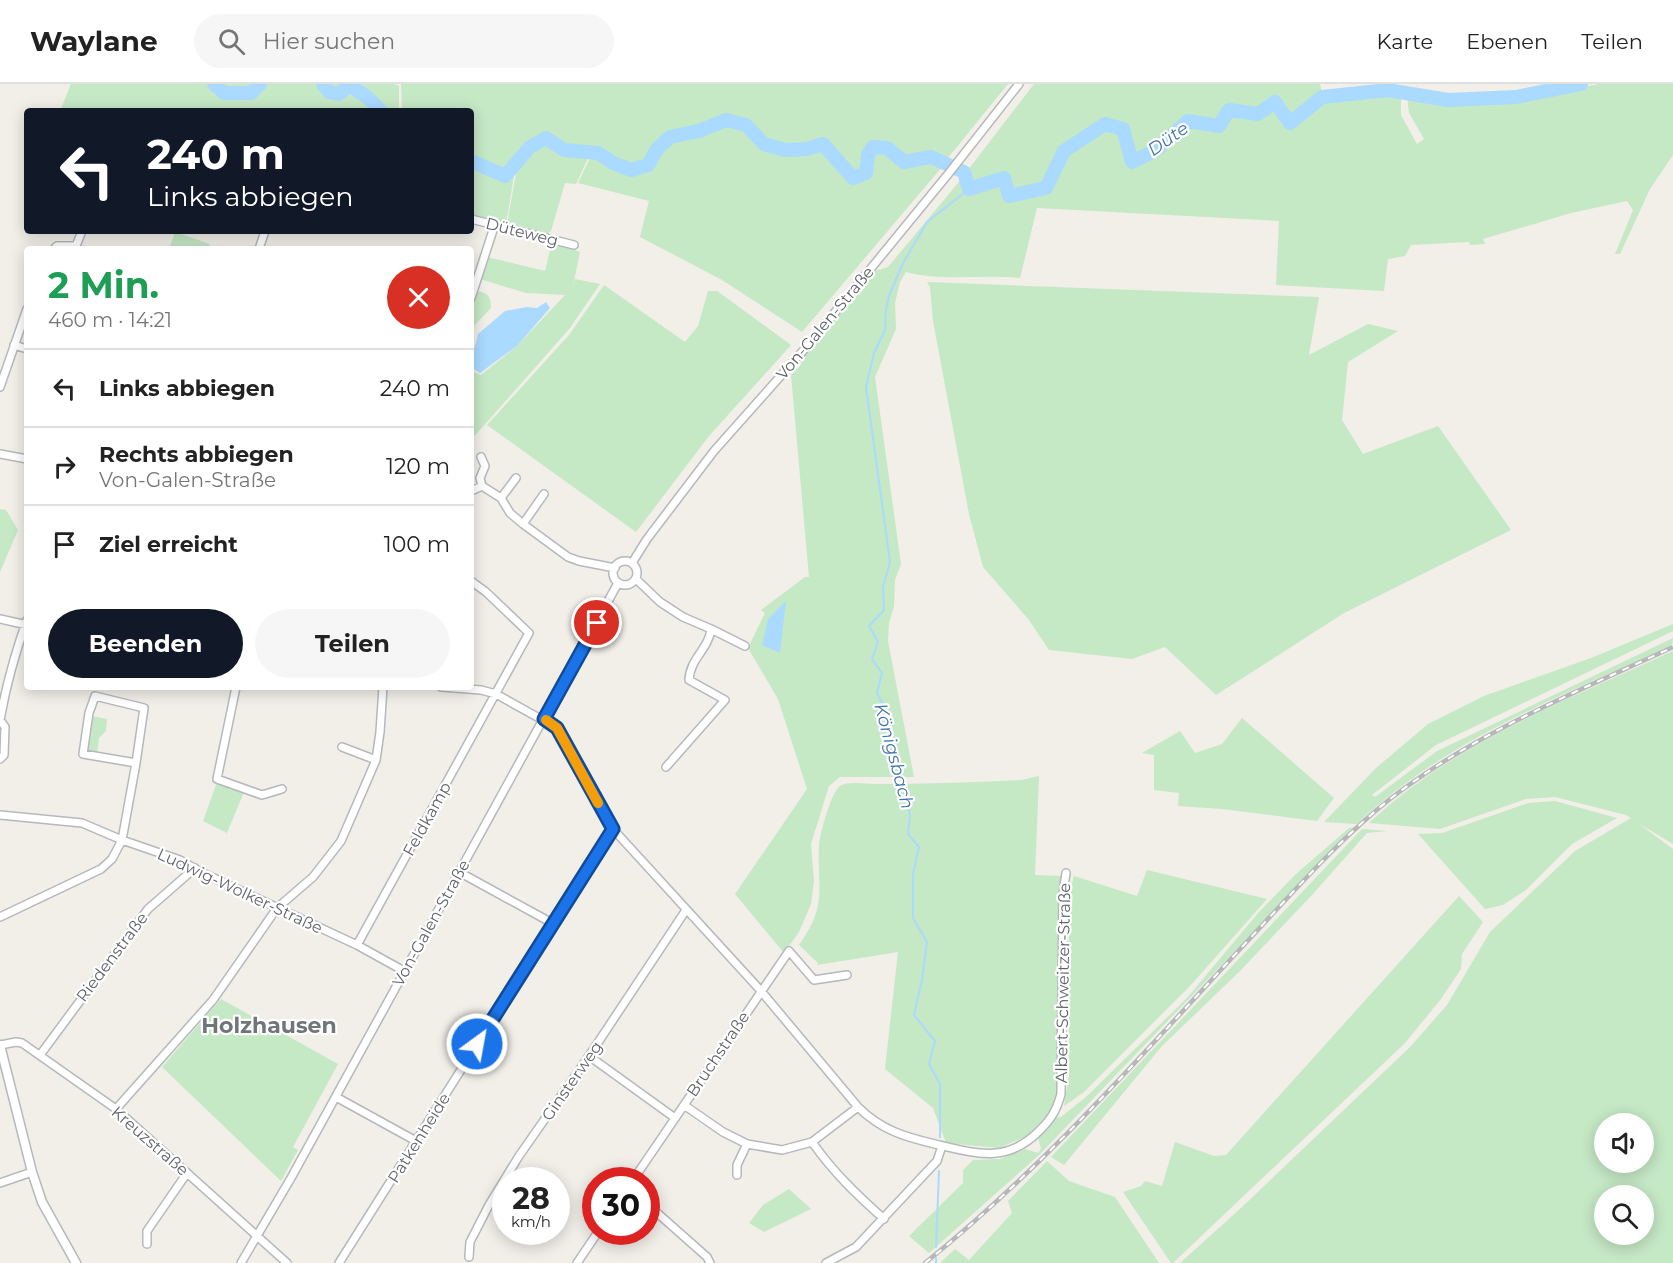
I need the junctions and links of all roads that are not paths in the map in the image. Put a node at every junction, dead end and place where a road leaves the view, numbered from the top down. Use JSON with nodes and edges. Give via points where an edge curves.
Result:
{"nodes":[{"id":1,"x":1019,"y":84,"type":"edge"},
{"id":2,"x":474,"y":220,"type":"edge"},
{"id":3,"x":495,"y":224,"type":"junction"},
{"id":4,"x":574,"y":245,"type":"dead end"},
{"id":5,"x":474,"y":289,"type":"edge"},
{"id":6,"x":24,"y":318,"type":"edge"},
{"id":7,"x":15,"y":345,"type":"junction"},
{"id":8,"x":24,"y":348,"type":"edge"},
{"id":9,"x":0,"y":387,"type":"edge"},
{"id":10,"x":0,"y":454,"type":"edge"},
{"id":11,"x":481,"y":457,"type":"dead end"},
{"id":12,"x":24,"y":458,"type":"edge"},
{"id":13,"x":516,"y":478,"type":"dead end"},
{"id":14,"x":482,"y":486,"type":"junction"},
{"id":15,"x":474,"y":490,"type":"edge"},
{"id":16,"x":544,"y":494,"type":"dead end"},
{"id":17,"x":501,"y":498,"type":"junction"},
{"id":18,"x":523,"y":524,"type":"junction"},
{"id":19,"x":632,"y":563,"type":"junction"},
{"id":20,"x":615,"y":568,"type":"junction"},
{"id":21,"x":636,"y":579,"type":"junction"},
{"id":22,"x":474,"y":583,"type":"edge"},
{"id":23,"x":618,"y":583,"type":"junction"},
{"id":24,"x":0,"y":619,"type":"edge"},
{"id":25,"x":24,"y":623,"type":"edge"},
{"id":26,"x":24,"y":629,"type":"edge"},
{"id":27,"x":711,"y":629,"type":"junction"},
{"id":28,"x":745,"y":646,"type":"dead end"},
{"id":29,"x":474,"y":689,"type":"edge"},
{"id":30,"x":235,"y":690,"type":"edge"},
{"id":31,"x":383,"y":690,"type":"edge"},
{"id":32,"x":496,"y":694,"type":"junction"},
{"id":33,"x":544,"y":719,"type":"junction"},
{"id":34,"x":342,"y":747,"type":"dead end"},
{"id":35,"x":0,"y":759,"type":"edge"},
{"id":36,"x":376,"y":760,"type":"junction"},
{"id":37,"x":136,"y":763,"type":"junction"},
{"id":38,"x":666,"y":767,"type":"dead end"},
{"id":39,"x":282,"y":789,"type":"dead end"},
{"id":40,"x":0,"y":815,"type":"edge"},
{"id":41,"x":613,"y":829,"type":"junction"},
{"id":42,"x":122,"y":840,"type":"junction"},
{"id":43,"x":195,"y":868,"type":"junction"},
{"id":44,"x":459,"y":872,"type":"junction"},
{"id":45,"x":1066,"y":873,"type":"dead end"},
{"id":46,"x":277,"y":908,"type":"junction"},
{"id":47,"x":686,"y":910,"type":"junction"},
{"id":48,"x":0,"y":917,"type":"edge"},
{"id":49,"x":552,"y":923,"type":"junction"},
{"id":50,"x":357,"y":945,"type":"junction"},
{"id":51,"x":404,"y":971,"type":"junction"},
{"id":52,"x":847,"y":975,"type":"dead end"},
{"id":53,"x":760,"y":991,"type":"junction"},
{"id":54,"x":0,"y":1045,"type":"edge"},
{"id":55,"x":40,"y":1055,"type":"junction"},
{"id":56,"x":589,"y":1056,"type":"junction"},
{"id":57,"x":336,"y":1096,"type":"junction"},
{"id":58,"x":684,"y":1105,"type":"junction"},
{"id":59,"x":858,"y":1107,"type":"junction"},
{"id":60,"x":116,"y":1109,"type":"junction"},
{"id":61,"x":675,"y":1118,"type":"junction"},
{"id":62,"x":417,"y":1141,"type":"junction"},
{"id":63,"x":812,"y":1143,"type":"junction"},
{"id":64,"x":747,"y":1144,"type":"junction"},
{"id":65,"x":942,"y":1146,"type":"junction"},
{"id":66,"x":642,"y":1167,"type":"edge"},
{"id":67,"x":32,"y":1172,"type":"junction"},
{"id":68,"x":187,"y":1173,"type":"junction"},
{"id":69,"x":737,"y":1174,"type":"dead end"},
{"id":70,"x":0,"y":1183,"type":"edge"},
{"id":71,"x":660,"y":1215,"type":"edge"},
{"id":72,"x":884,"y":1219,"type":"junction"},
{"id":73,"x":257,"y":1237,"type":"junction"},
{"id":74,"x":147,"y":1244,"type":"dead end"},
{"id":75,"x":589,"y":1245,"type":"edge"},
{"id":76,"x":469,"y":1257,"type":"dead end"},
{"id":77,"x":76,"y":1263,"type":"edge"},
{"id":78,"x":241,"y":1263,"type":"edge"},
{"id":79,"x":287,"y":1263,"type":"edge"},
{"id":80,"x":339,"y":1263,"type":"edge"},
{"id":81,"x":577,"y":1263,"type":"edge"},
{"id":82,"x":710,"y":1263,"type":"edge"},
{"id":83,"x":826,"y":1263,"type":"edge"}],
"edges":[{"from":1,"to":19,"type":"street","name":"Von-Galen-Straße","via":[[808,345],[714,451]]},
{"from":2,"to":3,"type":"street","name":"Düteweg"},
{"from":3,"to":4,"type":"street","name":"Düteweg"},
{"from":3,"to":5,"type":"street"},
{"from":6,"to":7,"type":"street"},
{"from":7,"to":8,"type":"street"},
{"from":7,"to":9,"type":"street"},
{"from":10,"to":12,"type":"street"},
{"from":11,"to":14,"type":"street","via":[[485,466],[480,478]]},
{"from":13,"to":17,"type":"street"},
{"from":14,"to":15,"type":"street"},
{"from":14,"to":17,"type":"street"},
{"from":16,"to":18,"type":"street"},
{"from":17,"to":18,"type":"street"},
{"from":18,"to":20,"type":"street","via":[[568,556]]},
{"from":19,"to":20,"type":"street","via":[[624,561]]},
{"from":19,"to":21,"type":"street"},
{"from":20,"to":23,"type":"street"},
{"from":21,"to":23,"type":"street","via":[[631,584]]},
{"from":21,"to":27,"type":"street","via":[[660,602]]},
{"from":22,"to":32,"type":"street","name":"Feldkamp","via":[[529,633]]},
{"from":23,"to":33,"type":"street","name":"Von-Galen-Straße"},
{"from":24,"to":25,"type":"street"},
{"from":26,"to":35,"type":"street","via":[[5,689],[0,720],[5,727],[4,754]]},
{"from":27,"to":28,"type":"street"},
{"from":27,"to":38,"type":"street","via":[[710,638],[689,668],[689,680],[724,700]]},
{"from":29,"to":32,"type":"street","name":"Albert-Schweitzer-Straße"},
{"from":30,"to":39,"type":"street","via":[[217,779],[262,795]]},
{"from":31,"to":36,"type":"street"},
{"from":32,"to":33,"type":"street","name":"Albert-Schweitzer-Straße"},
{"from":32,"to":50,"type":"street","name":"Feldkamp"},
{"from":33,"to":41,"type":"street","name":"Albert-Schweitzer-Straße","via":[[557,728]]},
{"from":33,"to":44,"type":"street","name":"Von-Galen-Straße"},
{"from":34,"to":36,"type":"street"},
{"from":36,"to":46,"type":"street","via":[[341,841],[314,877]]},
{"from":37,"to":37,"type":"street","via":[[83,754],[95,696],[144,708]]},
{"from":37,"to":42,"type":"street"},
{"from":40,"to":42,"type":"street","name":"Ludwig-Wolker-Straße","via":[[82,823]]},
{"from":41,"to":47,"type":"street","name":"Albert-Schweitzer-Straße"},
{"from":41,"to":49,"type":"street","name":"Patkenheide"},
{"from":42,"to":43,"type":"street","name":"Ludwig-Wolker-Straße"},
{"from":42,"to":48,"type":"street","via":[[112,859],[101,869]]},
{"from":43,"to":46,"type":"street","name":"Ludwig-Wolker-Straße"},
{"from":43,"to":55,"type":"street","name":"Riedenstraße","via":[[148,909]]},
{"from":44,"to":49,"type":"street"},
{"from":44,"to":51,"type":"street","name":"Von-Galen-Straße"},
{"from":45,"to":65,"type":"street","name":"Albert-Schweitzer-Straße","via":[[1058,1107],[1030,1141],[1012,1150],[993,1155],[973,1154]]},
{"from":46,"to":50,"type":"street","name":"Ludwig-Wolker-Straße"},
{"from":46,"to":60,"type":"street","via":[[213,1000]]},
{"from":47,"to":53,"type":"street","name":"Albert-Schweitzer-Straße"},
{"from":47,"to":56,"type":"street","name":"Ginsterweg"},
{"from":49,"to":62,"type":"street","name":"Patkenheide"},
{"from":50,"to":51,"type":"street","name":"Ludwig-Wolker-Straße"},
{"from":51,"to":57,"type":"street","name":"Von-Galen-Straße"},
{"from":52,"to":53,"type":"street","via":[[814,980],[789,951]]},
{"from":53,"to":58,"type":"street","name":"Bruchstraße"},
{"from":53,"to":59,"type":"street","name":"Albert-Schweitzer-Straße"},
{"from":54,"to":55,"type":"street","name":"Kreuzstraße","via":[[22,1043]]},
{"from":54,"to":67,"type":"street"},
{"from":55,"to":60,"type":"street","name":"Kreuzstraße"},
{"from":56,"to":61,"type":"street"},
{"from":56,"to":76,"type":"street","name":"Ginsterweg","via":[[489,1205],[470,1242]]},
{"from":57,"to":62,"type":"street"},
{"from":57,"to":73,"type":"street","name":"Von-Galen-Straße"},
{"from":58,"to":61,"type":"street","name":"Bruchstraße"},
{"from":58,"to":64,"type":"street"},
{"from":59,"to":63,"type":"street"},
{"from":59,"to":65,"type":"street","name":"Albert-Schweitzer-Straße","via":[[890,1132]]},
{"from":60,"to":68,"type":"street","name":"Kreuzstraße"},
{"from":61,"to":66,"type":"street","name":"Bruchstraße"},
{"from":62,"to":80,"type":"street","name":"Patkenheide"},
{"from":63,"to":64,"type":"street","via":[[782,1149]]},
{"from":63,"to":72,"type":"street","via":[[830,1168]]},
{"from":64,"to":69,"type":"street"},
{"from":65,"to":72,"type":"street","via":[[937,1161]]},
{"from":67,"to":70,"type":"street"},
{"from":67,"to":77,"type":"street","via":[[42,1202]]},
{"from":68,"to":73,"type":"street","name":"Kreuzstraße"},
{"from":68,"to":74,"type":"street","via":[[147,1231]]},
{"from":71,"to":82,"type":"street"},
{"from":72,"to":83,"type":"street","via":[[856,1247]]},
{"from":73,"to":78,"type":"street","name":"Von-Galen-Straße"},
{"from":73,"to":79,"type":"street","name":"Kreuzstraße"},
{"from":75,"to":81,"type":"street"}]}
